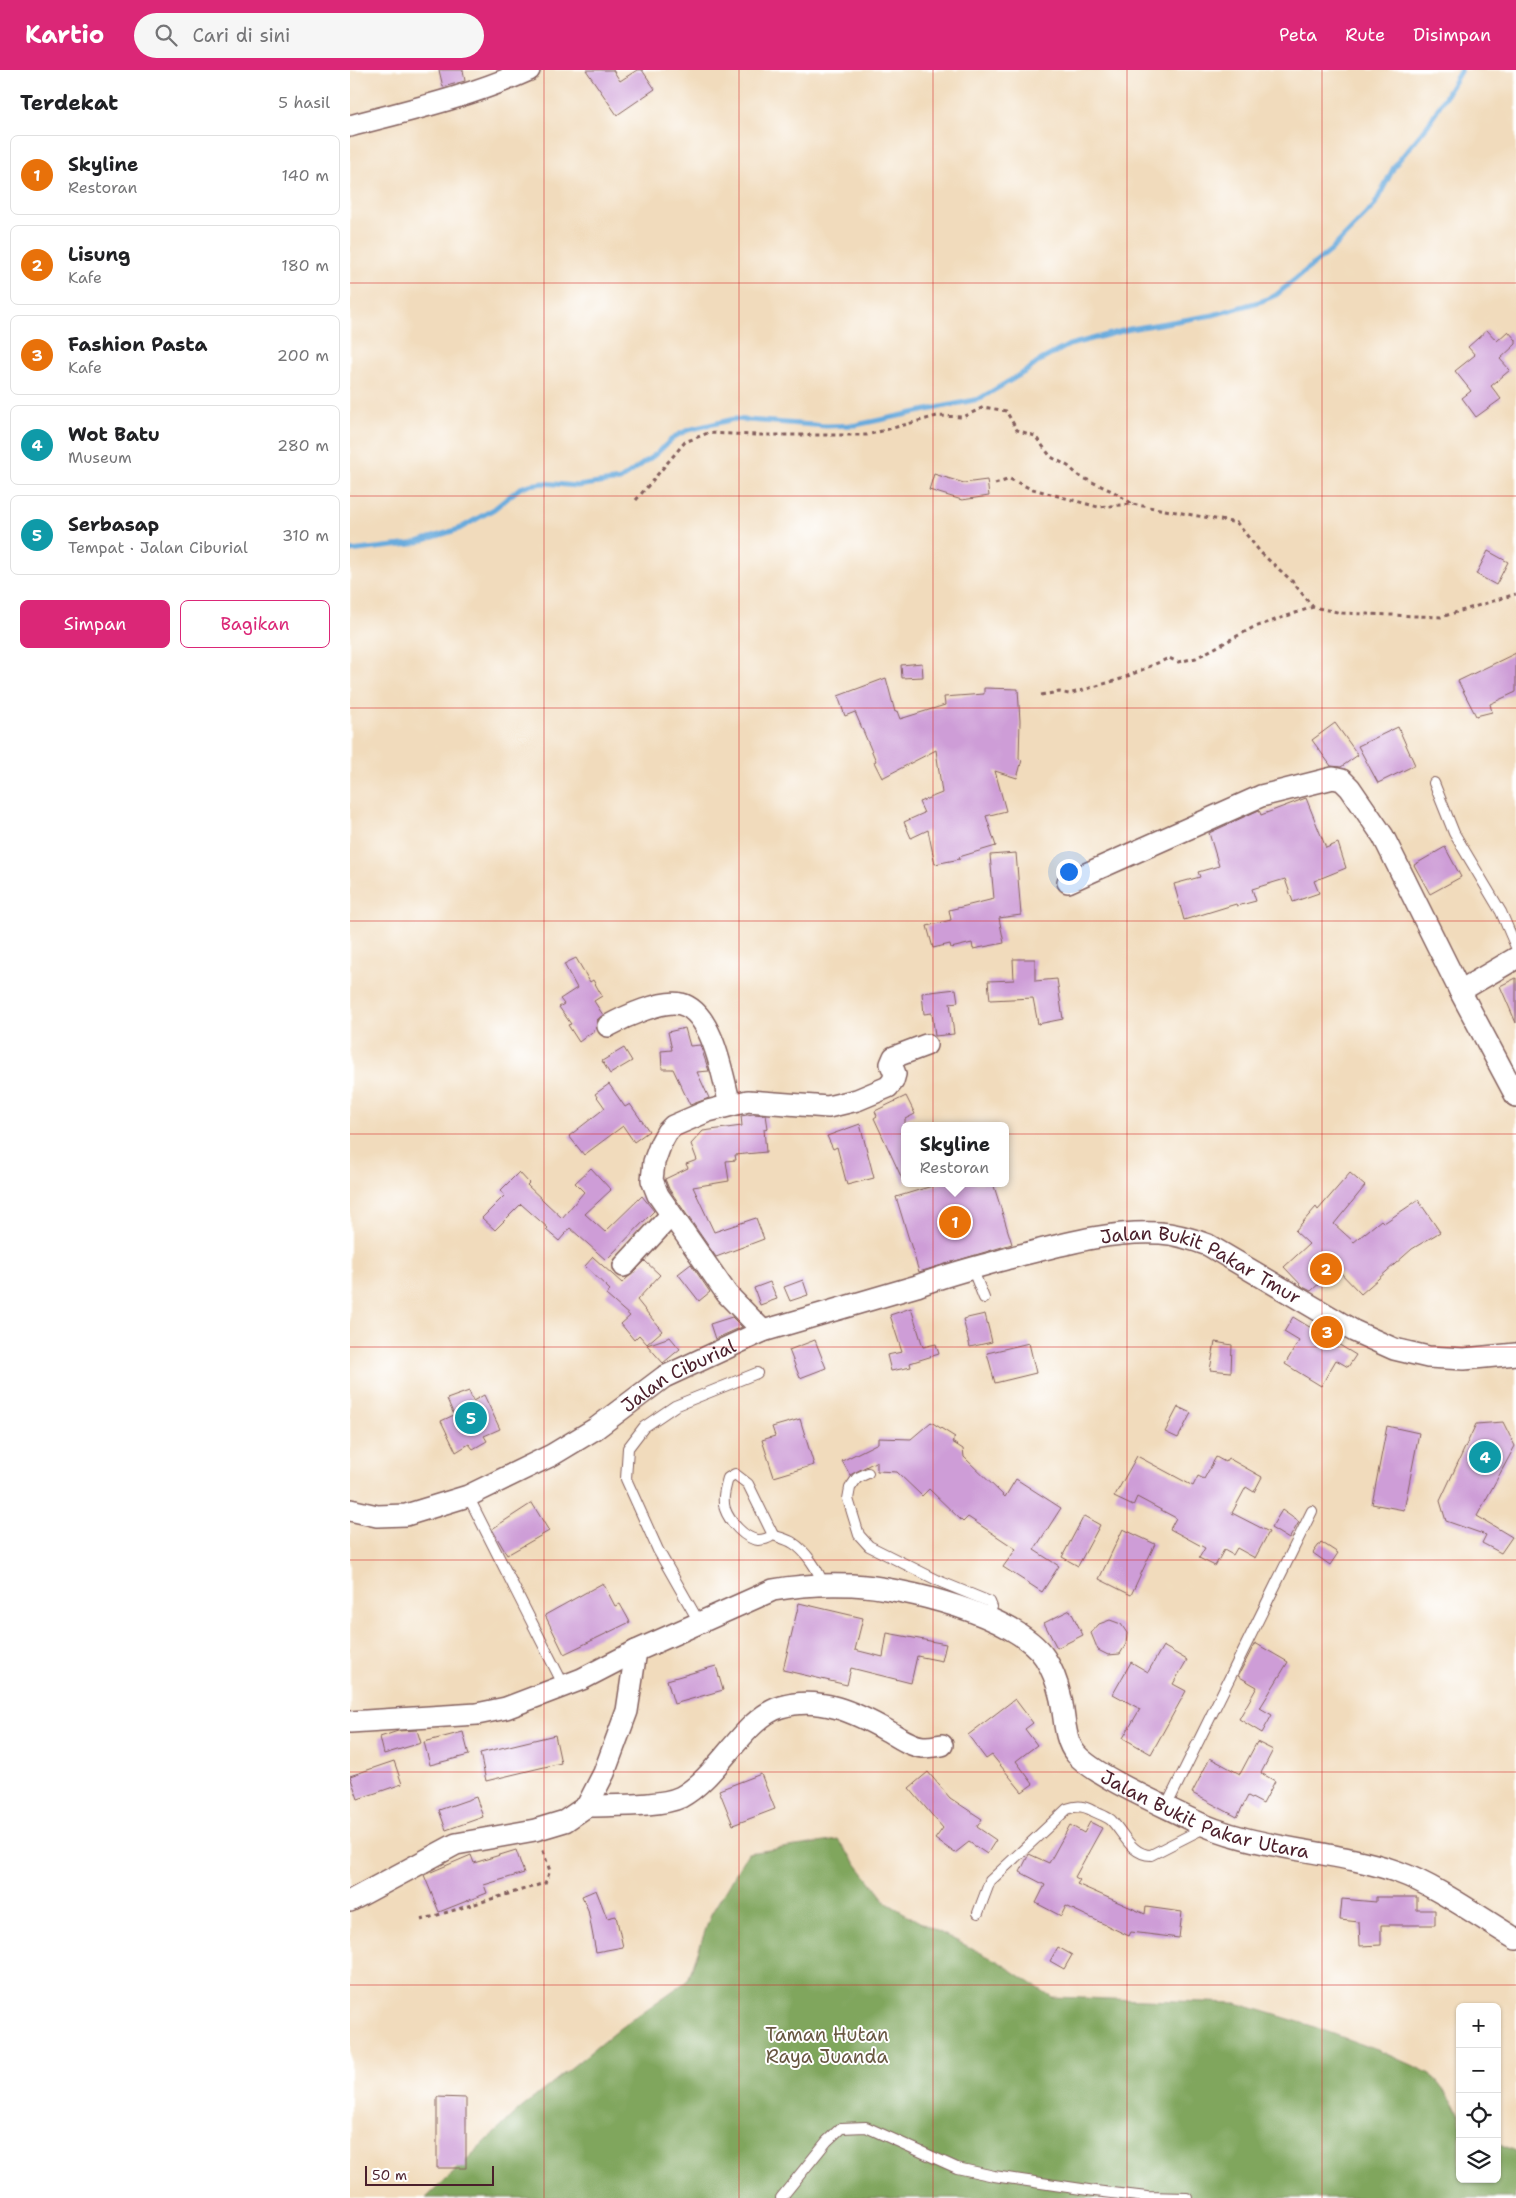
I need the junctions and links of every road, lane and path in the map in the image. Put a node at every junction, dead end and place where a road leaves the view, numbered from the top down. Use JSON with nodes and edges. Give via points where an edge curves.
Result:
{"nodes":[{"id":1,"x":529,"y":70,"type":"edge"},
{"id":2,"x":350,"y":126,"type":"edge"},
{"id":3,"x":995,"y":484,"type":"dead end"},
{"id":4,"x":636,"y":500,"type":"dead end"},
{"id":5,"x":1132,"y":504,"type":"junction"},
{"id":6,"x":1516,"y":594,"type":"edge"},
{"id":7,"x":1313,"y":607,"type":"junction"},
{"id":8,"x":1041,"y":695,"type":"dead end"},
{"id":9,"x":1434,"y":783,"type":"dead end"},
{"id":10,"x":1068,"y":882,"type":"dead end"},
{"id":11,"x":1516,"y":946,"type":"edge"},
{"id":12,"x":1516,"y":958,"type":"edge"},
{"id":13,"x":1460,"y":991,"type":"junction"},
{"id":14,"x":608,"y":1026,"type":"dead end"},
{"id":15,"x":926,"y":1045,"type":"dead end"},
{"id":16,"x":1516,"y":1096,"type":"edge"},
{"id":17,"x":730,"y":1105,"type":"junction"},
{"id":18,"x":671,"y":1215,"type":"junction"},
{"id":19,"x":1021,"y":1255,"type":"joint"},
{"id":20,"x":624,"y":1266,"type":"dead end"},
{"id":21,"x":972,"y":1268,"type":"junction"},
{"id":22,"x":984,"y":1298,"type":"dead end"},
{"id":23,"x":764,"y":1331,"type":"junction"},
{"id":24,"x":1516,"y":1354,"type":"edge"},
{"id":25,"x":757,"y":1372,"type":"dead end"},
{"id":26,"x":868,"y":1473,"type":"dead end"},
{"id":27,"x":468,"y":1496,"type":"junction"},
{"id":28,"x":350,"y":1510,"type":"edge"},
{"id":29,"x":1312,"y":1511,"type":"dead end"},
{"id":30,"x":773,"y":1536,"type":"junction"},
{"id":31,"x":823,"y":1585,"type":"junction"},
{"id":32,"x":978,"y":1614,"type":"junction"},
{"id":33,"x":699,"y":1622,"type":"junction"},
{"id":34,"x":636,"y":1651,"type":"junction"},
{"id":35,"x":564,"y":1686,"type":"junction"},
{"id":36,"x":350,"y":1722,"type":"edge"},
{"id":37,"x":942,"y":1745,"type":"dead end"},
{"id":38,"x":587,"y":1806,"type":"junction"},
{"id":39,"x":1166,"y":1807,"type":"junction"},
{"id":40,"x":1206,"y":1827,"type":"junction"},
{"id":41,"x":535,"y":1830,"type":"junction"},
{"id":42,"x":350,"y":1901,"type":"edge"},
{"id":43,"x":978,"y":1912,"type":"dead end"},
{"id":44,"x":421,"y":1920,"type":"dead end"},
{"id":45,"x":1516,"y":1939,"type":"edge"},
{"id":46,"x":781,"y":2198,"type":"edge"},
{"id":47,"x":1187,"y":2198,"type":"edge"}],
"edges":[{"from":1,"to":2,"type":"street","via":[[442,102]]},
{"from":3,"to":5,"type":"path","via":[[1010,479],[1029,488],[1098,507]]},
{"from":4,"to":5,"type":"path","via":[[685,442],[708,433],[867,435],[937,416],[963,417],[984,407],[1006,412],[1017,430],[1035,436],[1051,457]]},
{"from":5,"to":7,"type":"path","via":[[1237,523]]},
{"from":6,"to":7,"type":"path","via":[[1441,617],[1342,613]]},
{"from":7,"to":8,"type":"path","via":[[1252,628],[1196,658],[1178,662],[1169,658],[1121,678],[1069,694]]},
{"from":9,"to":11,"type":"lane","via":[[1454,833],[1501,912]]},
{"from":10,"to":13,"type":"street","via":[[1261,796],[1333,778],[1342,780],[1383,836]]},
{"from":12,"to":13,"type":"street"},
{"from":13,"to":16,"type":"street"},
{"from":14,"to":17,"type":"street","via":[[630,1014],[669,1004],[681,1004],[691,1009],[706,1026]]},
{"from":15,"to":17,"type":"street","via":[[894,1057],[891,1064],[895,1074],[888,1087],[857,1100],[828,1107],[748,1101]]},
{"from":17,"to":18,"type":"street","via":[[680,1122],[667,1132],[661,1142],[652,1180]]},
{"from":18,"to":20,"type":"street"},
{"from":18,"to":23,"type":"street","via":[[727,1294]]},
{"from":19,"to":21,"type":"street","name":"Jalan Ciburial"},
{"from":19,"to":24,"type":"street","name":"Jalan Bukit Pakar Tmur","via":[[1078,1241],[1129,1234],[1183,1236],[1208,1245],[1354,1331],[1394,1349],[1428,1357],[1464,1359]]},
{"from":21,"to":22,"type":"lane"},
{"from":21,"to":23,"type":"street","name":"Jalan Ciburial"},
{"from":23,"to":27,"type":"street","name":"Jalan Ciburial","via":[[664,1378],[595,1429],[552,1455]]},
{"from":25,"to":33,"type":"lane","via":[[674,1406],[644,1426],[628,1448],[626,1479],[658,1550]]},
{"from":26,"to":32,"type":"lane","via":[[857,1478],[848,1499],[859,1535],[869,1546],[990,1602],[992,1607]]},
{"from":27,"to":28,"type":"street","name":"Jalan Ciburial","via":[[406,1515],[378,1516]]},
{"from":27,"to":35,"type":"lane"},
{"from":29,"to":39,"type":"lane"},
{"from":30,"to":30,"type":"lane","via":[[748,1484],[735,1474],[728,1478],[725,1510],[738,1528],[751,1538],[760,1540]]},
{"from":30,"to":31,"type":"lane","via":[[801,1548]]},
{"from":31,"to":32,"type":"street","name":"Jalan Bukit Pakar Utara","via":[[883,1589],[932,1599]]},
{"from":31,"to":33,"type":"street","name":"Jalan Bukit Pakar Utara","via":[[773,1590]]},
{"from":32,"to":39,"type":"street","name":"Jalan Bukit Pakar Utara","via":[[1013,1630],[1043,1656],[1060,1694],[1073,1751],[1083,1762]]},
{"from":33,"to":34,"type":"street","name":"Jalan Bukit Pakar Utara"},
{"from":34,"to":35,"type":"street","name":"Jalan Bukit Pakar Utara"},
{"from":34,"to":38,"type":"street","via":[[627,1711],[604,1773]]},
{"from":35,"to":36,"type":"street","name":"Jalan Bukit Pakar Utara","via":[[506,1708],[477,1714]]},
{"from":37,"to":38,"type":"street","via":[[922,1747],[852,1712],[802,1702],[779,1707],[761,1717],[700,1785],[679,1798],[658,1803]]},
{"from":38,"to":41,"type":"street","via":[[565,1821]]},
{"from":39,"to":40,"type":"street","name":"Jalan Bukit Pakar Utara"},
{"from":40,"to":43,"type":"lane","via":[[1151,1855],[1144,1855],[1137,1852],[1110,1819],[1084,1806],[1067,1809],[990,1881]]},
{"from":40,"to":45,"type":"street","name":"Jalan Bukit Pakar Utara","via":[[1259,1842],[1345,1858],[1398,1872],[1416,1879]]},
{"from":41,"to":42,"type":"street","via":[[456,1844]]},
{"from":41,"to":44,"type":"path","via":[[550,1871],[545,1883]]},
{"from":46,"to":47,"type":"lane","via":[[841,2128],[866,2127],[956,2168],[1095,2191]]}]}
